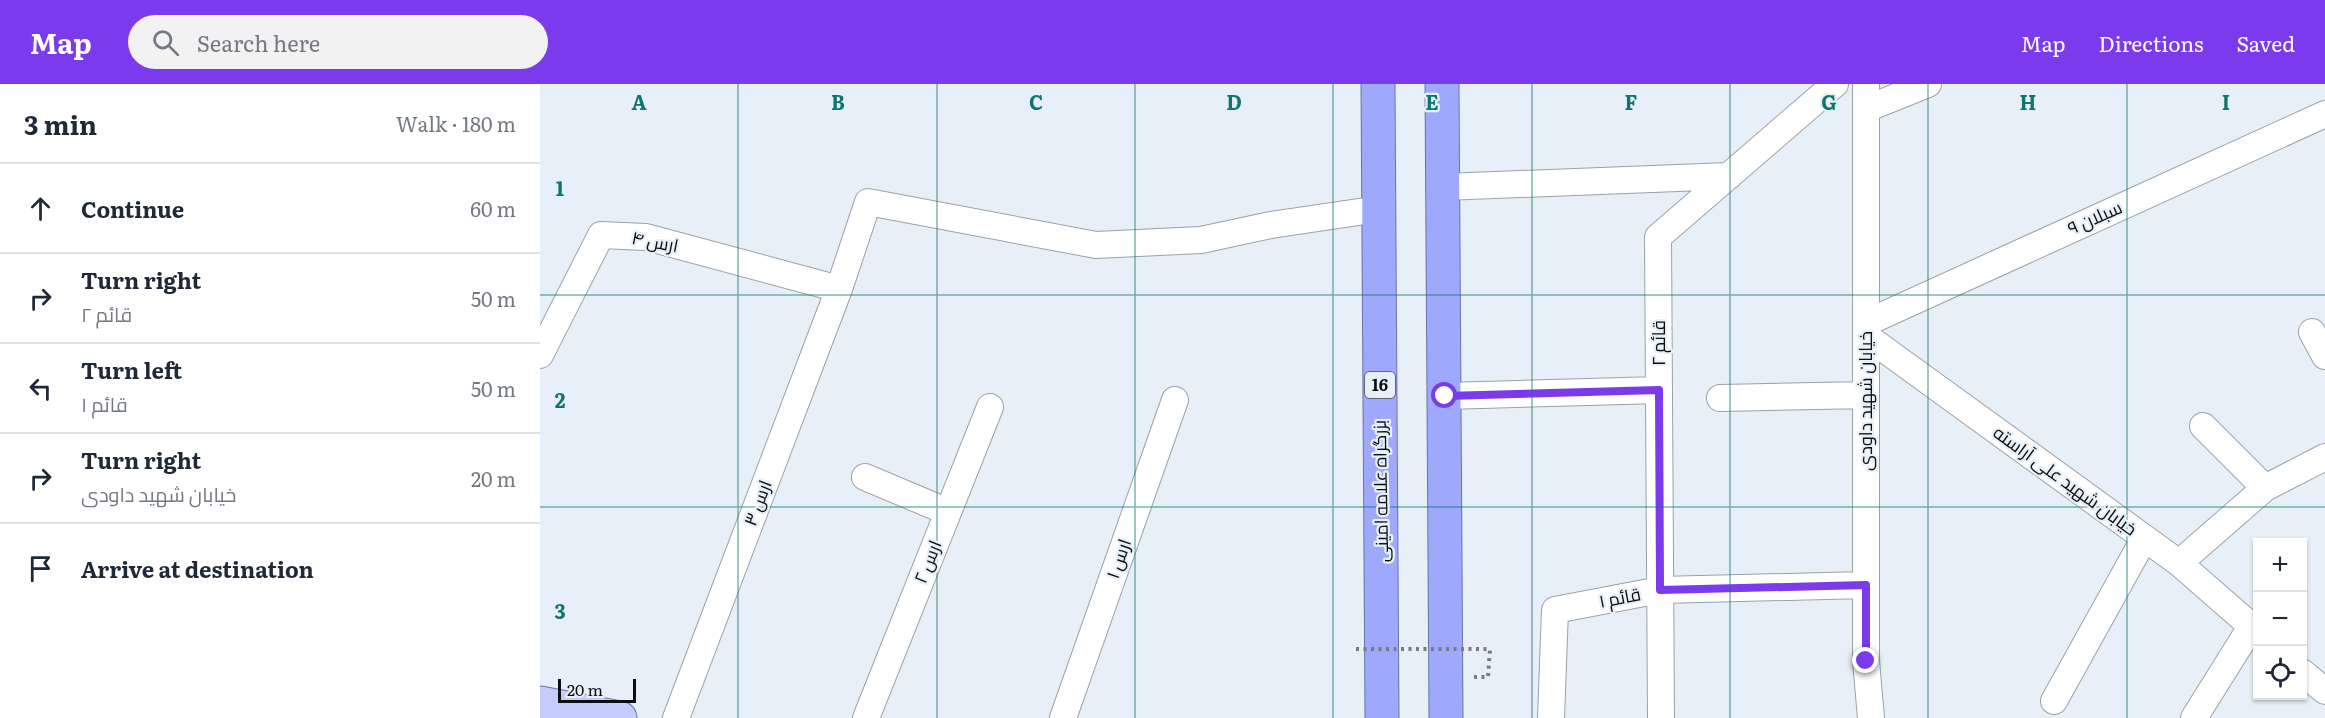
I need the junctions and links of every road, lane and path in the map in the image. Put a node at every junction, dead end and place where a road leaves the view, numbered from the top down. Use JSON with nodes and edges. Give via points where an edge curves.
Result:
{"nodes":[{"id":1,"x":1378,"y":84,"type":"edge"},
{"id":2,"x":1442,"y":84,"type":"edge"},
{"id":3,"x":1835,"y":84,"type":"edge"},
{"id":4,"x":1928,"y":84,"type":"edge"},
{"id":5,"x":1866,"y":97,"type":"edge"},
{"id":6,"x":2325,"y":114,"type":"edge"},
{"id":7,"x":1729,"y":176,"type":"junction"},
{"id":8,"x":1444,"y":186,"type":"junction"},
{"id":9,"x":1379,"y":209,"type":"junction"},
{"id":10,"x":839,"y":289,"type":"junction"},
{"id":11,"x":1866,"y":329,"type":"junction"},
{"id":12,"x":2312,"y":332,"type":"dead end"},
{"id":13,"x":540,"y":355,"type":"edge"},
{"id":14,"x":2325,"y":356,"type":"edge"},
{"id":15,"x":1659,"y":390,"type":"junction"},
{"id":16,"x":1445,"y":396,"type":"junction"},
{"id":17,"x":1866,"y":396,"type":"junction"},
{"id":18,"x":1720,"y":398,"type":"dead end"},
{"id":19,"x":1175,"y":400,"type":"dead end"},
{"id":20,"x":990,"y":407,"type":"dead end"},
{"id":21,"x":2203,"y":426,"type":"dead end"},
{"id":22,"x":2325,"y":457,"type":"edge"},
{"id":23,"x":865,"y":477,"type":"dead end"},
{"id":24,"x":2265,"y":488,"type":"junction"},
{"id":25,"x":948,"y":512,"type":"junction"},
{"id":26,"x":2144,"y":538,"type":"junction"},
{"id":27,"x":2178,"y":563,"type":"junction"},
{"id":28,"x":1866,"y":585,"type":"junction"},
{"id":29,"x":1660,"y":590,"type":"junction"},
{"id":30,"x":2253,"y":629,"type":"edge"},
{"id":31,"x":2253,"y":631,"type":"edge"},
{"id":32,"x":1356,"y":649,"type":"dead end"},
{"id":33,"x":2307,"y":676,"type":"edge"},
{"id":34,"x":1488,"y":677,"type":"dead end"},
{"id":35,"x":2325,"y":691,"type":"edge"},
{"id":36,"x":2054,"y":701,"type":"dead end"},
{"id":37,"x":540,"y":703,"type":"edge"},
{"id":38,"x":620,"y":718,"type":"edge"},
{"id":39,"x":676,"y":718,"type":"edge"},
{"id":40,"x":866,"y":718,"type":"edge"},
{"id":41,"x":1063,"y":718,"type":"edge"},
{"id":42,"x":1383,"y":718,"type":"edge"},
{"id":43,"x":1446,"y":718,"type":"edge"},
{"id":44,"x":1551,"y":718,"type":"edge"},
{"id":45,"x":1660,"y":718,"type":"edge"},
{"id":46,"x":1871,"y":718,"type":"edge"},
{"id":47,"x":2194,"y":718,"type":"edge"}],
"edges":[{"from":1,"to":9,"type":"highway","name":"بزرگراه علامه امینی","number":"16"},
{"from":2,"to":8,"type":"highway"},
{"from":3,"to":7,"type":"street","name":"قائم ۲"},
{"from":4,"to":5,"type":"street"},
{"from":5,"to":11,"type":"street","name":"خیابان شهید داودی"},
{"from":6,"to":11,"type":"street","name":"سبلان ۹"},
{"from":7,"to":8,"type":"street"},
{"from":7,"to":15,"type":"street","name":"قائم ۲","via":[[1658,237]]},
{"from":8,"to":16,"type":"highway"},
{"from":9,"to":10,"type":"street","name":"ارس ۳","via":[[1201,240],[1096,245],[868,202]]},
{"from":9,"to":42,"type":"highway","name":"بزرگراه علامه امینی","number":"16"},
{"from":10,"to":13,"type":"street","name":"ارس ۴","via":[[646,237],[601,235]]},
{"from":10,"to":39,"type":"street","name":"ارس ۳"},
{"from":11,"to":17,"type":"street","name":"خیابان شهید داودی"},
{"from":11,"to":26,"type":"street","name":"خیابان شهید علی آراسته"},
{"from":12,"to":14,"type":"street"},
{"from":15,"to":16,"type":"street"},
{"from":15,"to":29,"type":"street","name":"قائم ۲"},
{"from":16,"to":43,"type":"highway"},
{"from":17,"to":18,"type":"street"},
{"from":17,"to":28,"type":"street","name":"خیابان شهید داودی"},
{"from":19,"to":41,"type":"street","name":"ارس ۱"},
{"from":20,"to":25,"type":"street","name":"ارس ۲"},
{"from":21,"to":24,"type":"street"},
{"from":22,"to":24,"type":"street"},
{"from":23,"to":25,"type":"street"},
{"from":24,"to":27,"type":"street"},
{"from":25,"to":40,"type":"street","name":"ارس ۲"},
{"from":26,"to":27,"type":"street","name":"خیابان شهید علی آراسته"},
{"from":26,"to":36,"type":"street"},
{"from":27,"to":30,"type":"street","name":"خیابان شهید علی آراسته"},
{"from":28,"to":29,"type":"street","name":"قائم ۱"},
{"from":28,"to":46,"type":"street","name":"خیابان شهید داودی"},
{"from":29,"to":44,"type":"street","name":"قائم ۱","via":[[1555,610]]},
{"from":29,"to":45,"type":"street","name":"قائم ۲"},
{"from":31,"to":47,"type":"street"},
{"from":32,"to":34,"type":"path","bridge":true,"via":[[1490,649]]},
{"from":33,"to":35,"type":"street"},
{"from":37,"to":38,"type":"main road"}]}
